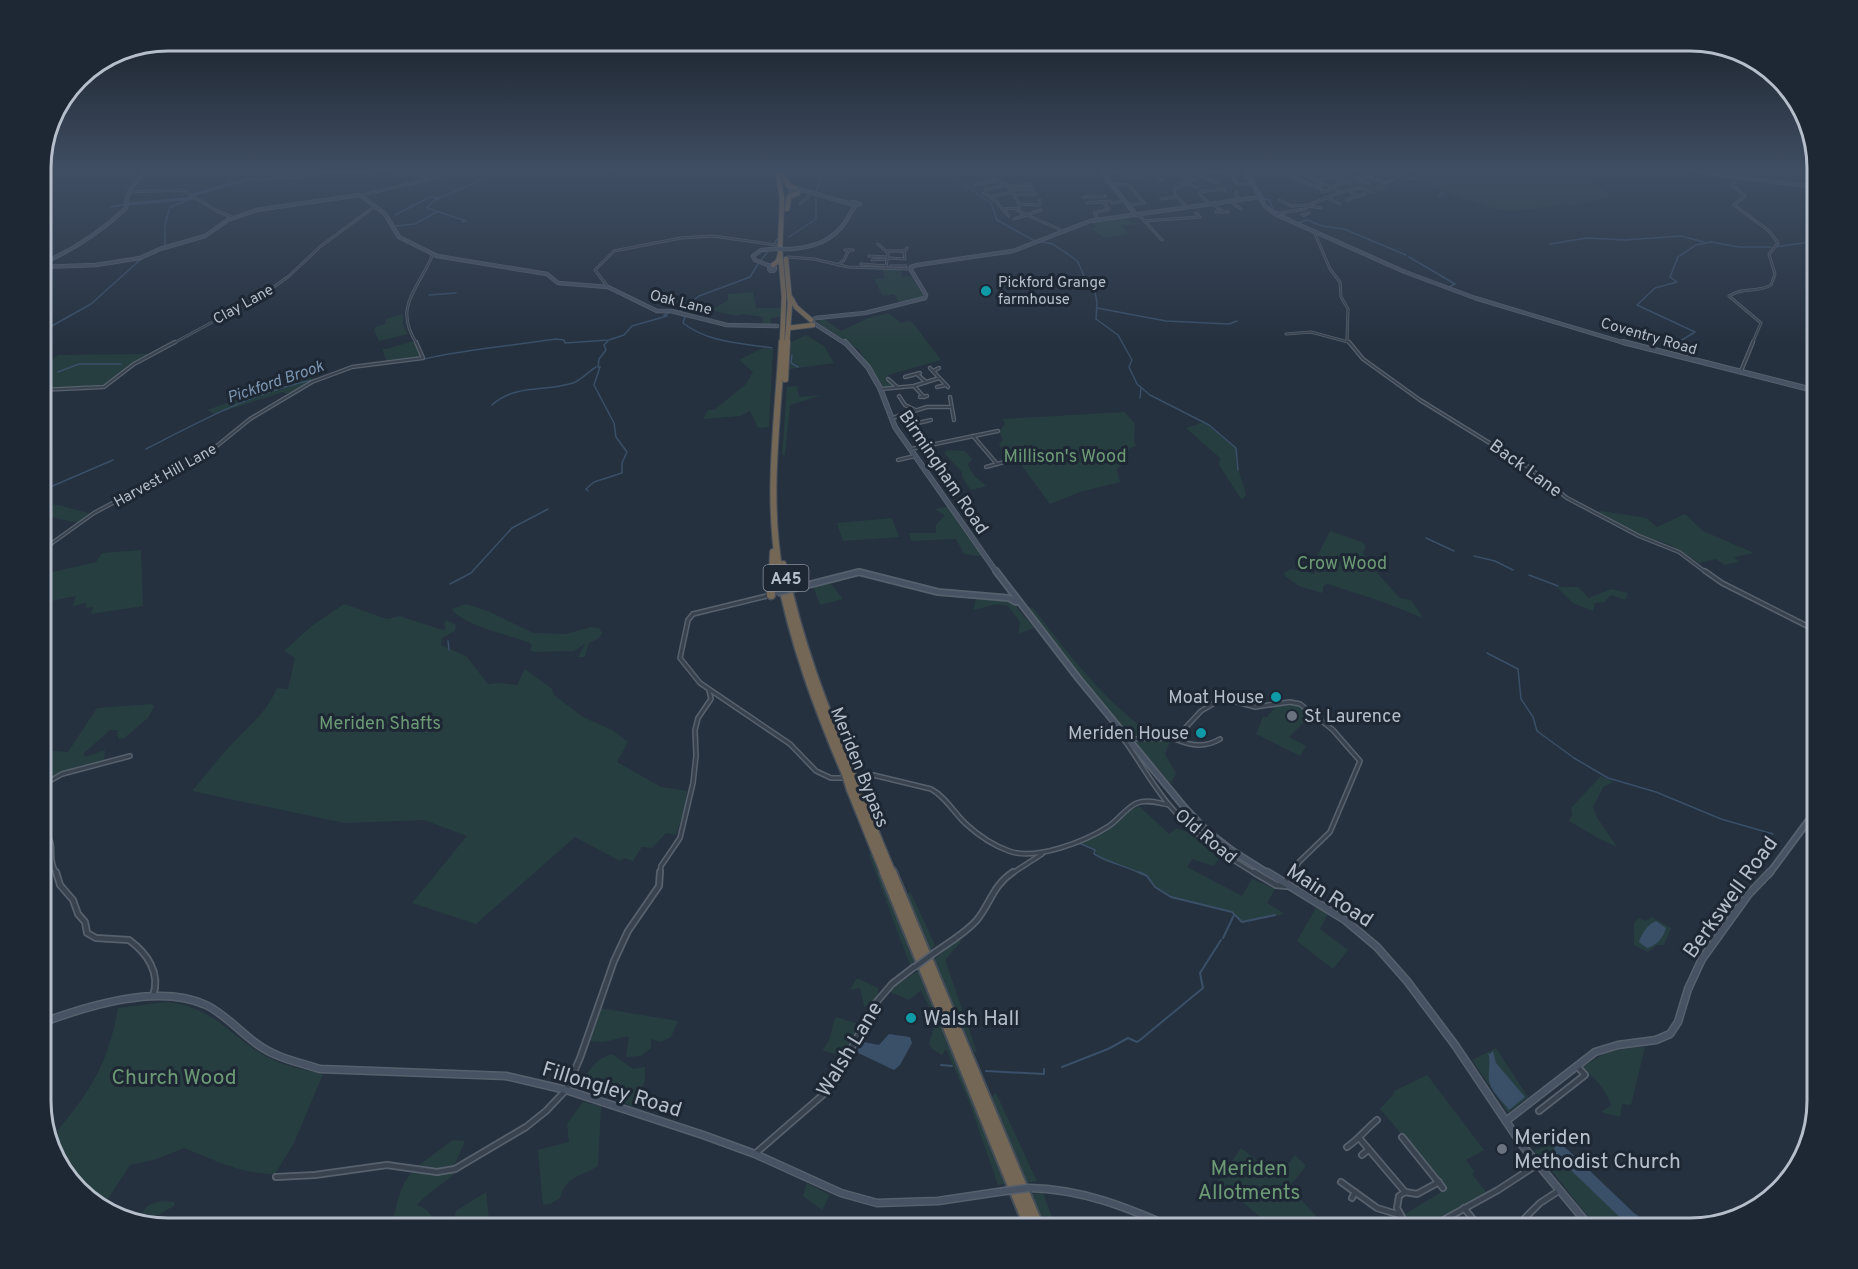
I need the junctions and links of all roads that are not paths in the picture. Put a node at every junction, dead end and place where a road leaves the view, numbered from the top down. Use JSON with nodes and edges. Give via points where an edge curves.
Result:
{"nodes":[{"id":1,"x":104,"y":228,"type":"edge"},
{"id":2,"x":216,"y":228,"type":"edge"},
{"id":3,"x":345,"y":228,"type":"edge"},
{"id":4,"x":394,"y":228,"type":"edge"},
{"id":5,"x":783,"y":228,"type":"edge"},
{"id":6,"x":786,"y":228,"type":"edge"},
{"id":7,"x":840,"y":228,"type":"edge"},
{"id":8,"x":1056,"y":228,"type":"edge"},
{"id":9,"x":1072,"y":228,"type":"edge"},
{"id":10,"x":1151,"y":228,"type":"edge"},
{"id":11,"x":1303,"y":228,"type":"edge"},
{"id":12,"x":1765,"y":228,"type":"edge"},
{"id":13,"x":1063,"y":231,"type":"junction"},
{"id":14,"x":1315,"y":234,"type":"junction"},
{"id":15,"x":1162,"y":240,"type":"dead end"},
{"id":16,"x":878,"y":244,"type":"dead end"},
{"id":17,"x":775,"y":247,"type":"junction"},
{"id":18,"x":849,"y":250,"type":"dead end"},
{"id":19,"x":886,"y":251,"type":"junction"},
{"id":20,"x":780,"y":253,"type":"junction"},
{"id":21,"x":434,"y":256,"type":"junction"},
{"id":22,"x":789,"y":256,"type":"dead end"},
{"id":23,"x":869,"y":256,"type":"dead end"},
{"id":24,"x":888,"y":258,"type":"junction"},
{"id":25,"x":51,"y":259,"type":"edge"},
{"id":26,"x":872,"y":260,"type":"dead end"},
{"id":27,"x":861,"y":264,"type":"dead end"},
{"id":28,"x":51,"y":265,"type":"edge"},
{"id":29,"x":838,"y":265,"type":"junction"},
{"id":30,"x":906,"y":266,"type":"dead end"},
{"id":31,"x":769,"y":267,"type":"junction"},
{"id":32,"x":886,"y":267,"type":"junction"},
{"id":33,"x":910,"y":269,"type":"junction"},
{"id":34,"x":608,"y":288,"type":"junction"},
{"id":35,"x":786,"y":293,"type":"junction"},
{"id":36,"x":815,"y":324,"type":"junction"},
{"id":37,"x":783,"y":327,"type":"junction"},
{"id":38,"x":1286,"y":334,"type":"dead end"},
{"id":39,"x":1348,"y":342,"type":"junction"},
{"id":40,"x":939,"y":368,"type":"dead end"},
{"id":41,"x":1740,"y":373,"type":"junction"},
{"id":42,"x":907,"y":376,"type":"dead end"},
{"id":43,"x":939,"y":378,"type":"junction"},
{"id":44,"x":888,"y":379,"type":"dead end"},
{"id":45,"x":926,"y":382,"type":"junction"},
{"id":46,"x":950,"y":382,"type":"dead end"},
{"id":47,"x":946,"y":385,"type":"junction"},
{"id":48,"x":914,"y":386,"type":"junction"},
{"id":49,"x":897,"y":387,"type":"junction"},
{"id":50,"x":937,"y":387,"type":"dead end"},
{"id":51,"x":1807,"y":388,"type":"edge"},
{"id":52,"x":881,"y":389,"type":"junction"},
{"id":53,"x":51,"y":390,"type":"edge"},
{"id":54,"x":924,"y":397,"type":"dead end"},
{"id":55,"x":905,"y":398,"type":"dead end"},
{"id":56,"x":945,"y":398,"type":"dead end"},
{"id":57,"x":951,"y":407,"type":"junction"},
{"id":58,"x":916,"y":410,"type":"junction"},
{"id":59,"x":905,"y":415,"type":"junction"},
{"id":60,"x":948,"y":418,"type":"dead end"},
{"id":61,"x":890,"y":419,"type":"junction"},
{"id":62,"x":932,"y":420,"type":"dead end"},
{"id":63,"x":998,"y":431,"type":"dead end"},
{"id":64,"x":973,"y":436,"type":"junction"},
{"id":65,"x":911,"y":449,"type":"junction"},
{"id":66,"x":916,"y":456,"type":"junction"},
{"id":67,"x":898,"y":460,"type":"dead end"},
{"id":68,"x":1008,"y":461,"type":"dead end"},
{"id":69,"x":997,"y":464,"type":"junction"},
{"id":70,"x":986,"y":467,"type":"dead end"},
{"id":71,"x":775,"y":539,"type":"junction"},
{"id":72,"x":51,"y":544,"type":"edge"},
{"id":73,"x":774,"y":594,"type":"junction"},
{"id":74,"x":1009,"y":596,"type":"junction"},
{"id":75,"x":1807,"y":626,"type":"edge"},
{"id":76,"x":710,"y":690,"type":"junction"},
{"id":77,"x":719,"y":697,"type":"junction"},
{"id":78,"x":711,"y":699,"type":"junction"},
{"id":79,"x":1127,"y":738,"type":"junction"},
{"id":80,"x":1174,"y":738,"type":"junction"},
{"id":81,"x":1220,"y":739,"type":"dead end"},
{"id":82,"x":130,"y":756,"type":"dead end"},
{"id":83,"x":848,"y":774,"type":"junction"},
{"id":84,"x":51,"y":780,"type":"edge"},
{"id":85,"x":854,"y":789,"type":"junction"},
{"id":86,"x":1169,"y":805,"type":"junction"},
{"id":87,"x":1807,"y":822,"type":"edge"},
{"id":88,"x":51,"y":842,"type":"edge"},
{"id":89,"x":1032,"y":856,"type":"junction"},
{"id":90,"x":51,"y":864,"type":"edge"},
{"id":91,"x":51,"y":864,"type":"edge"},
{"id":92,"x":1285,"y":885,"type":"junction"},
{"id":93,"x":153,"y":998,"type":"junction"},
{"id":94,"x":51,"y":1019,"type":"edge"},
{"id":95,"x":1577,"y":1066,"type":"junction"},
{"id":96,"x":566,"y":1090,"type":"junction"},
{"id":97,"x":1539,"y":1111,"type":"dead end"},
{"id":98,"x":1377,"y":1120,"type":"dead end"},
{"id":99,"x":1506,"y":1121,"type":"junction"},
{"id":100,"x":1402,"y":1137,"type":"dead end"},
{"id":101,"x":1360,"y":1139,"type":"junction"},
{"id":102,"x":1347,"y":1147,"type":"dead end"},
{"id":103,"x":1368,"y":1150,"type":"junction"},
{"id":104,"x":755,"y":1154,"type":"junction"},
{"id":105,"x":1362,"y":1155,"type":"dead end"},
{"id":106,"x":1538,"y":1164,"type":"junction"},
{"id":107,"x":276,"y":1177,"type":"dead end"},
{"id":108,"x":1341,"y":1182,"type":"dead end"},
{"id":109,"x":1439,"y":1182,"type":"junction"},
{"id":110,"x":1443,"y":1188,"type":"dead end"},
{"id":111,"x":1560,"y":1190,"type":"junction"},
{"id":112,"x":1355,"y":1192,"type":"junction"},
{"id":113,"x":1405,"y":1192,"type":"junction"},
{"id":114,"x":1352,"y":1198,"type":"dead end"},
{"id":115,"x":1464,"y":1208,"type":"junction"},
{"id":116,"x":1400,"y":1215,"type":"junction"},
{"id":117,"x":1026,"y":1218,"type":"edge"},
{"id":118,"x":1035,"y":1218,"type":"edge"},
{"id":119,"x":1150,"y":1218,"type":"edge"},
{"id":120,"x":1402,"y":1218,"type":"edge"},
{"id":121,"x":1446,"y":1218,"type":"edge"},
{"id":122,"x":1472,"y":1218,"type":"edge"},
{"id":123,"x":1525,"y":1218,"type":"edge"},
{"id":124,"x":1583,"y":1218,"type":"edge"}],
"edges":[{"from":1,"to":25,"type":"street"},
{"from":2,"to":28,"type":"street","via":[[140,258],[103,265]]},
{"from":3,"to":53,"type":"street","name":"Clay Lane","via":[[264,294],[134,364],[103,388]]},
{"from":4,"to":21,"type":"street","name":"Oak Lane","via":[[399,237]]},
{"from":5,"to":20,"type":"highway","number":"A45"},
{"from":6,"to":35,"type":"highway","number":"A45"},
{"from":7,"to":17,"type":"street","bridge":true,"via":[[826,242],[811,247]]},
{"from":8,"to":13,"type":"street"},
{"from":9,"to":13,"type":"street"},
{"from":10,"to":15,"type":"street"},
{"from":11,"to":14,"type":"street","name":"Coventry Road"},
{"from":12,"to":41,"type":"street","via":[[1778,243],[1769,254],[1775,274],[1771,285],[1729,296],[1761,323]]},
{"from":13,"to":33,"type":"street","via":[[1013,251]]},
{"from":14,"to":39,"type":"street","via":[[1340,282],[1341,297],[1348,309]]},
{"from":14,"to":41,"type":"street","name":"Coventry Road","via":[[1474,298]]},
{"from":16,"to":19,"type":"street"},
{"from":17,"to":31,"type":"street","via":[[753,255]]},
{"from":17,"to":34,"type":"street","via":[[699,236],[614,250],[595,270]]},
{"from":18,"to":29,"type":"street"},
{"from":19,"to":24,"type":"street"},
{"from":19,"to":24,"type":"street","via":[[906,250],[905,259]]},
{"from":20,"to":31,"type":"highway","via":[[778,261]]},
{"from":20,"to":35,"type":"highway","number":"A45"},
{"from":21,"to":34,"type":"street","name":"Oak Lane","via":[[536,272],[549,275],[558,283]]},
{"from":21,"to":72,"type":"street","name":"Harvest Hill Lane","via":[[405,310],[408,329],[423,358],[352,367],[312,382],[249,419],[213,449],[94,513]]},
{"from":22,"to":29,"type":"street"},
{"from":23,"to":24,"type":"street"},
{"from":24,"to":26,"type":"street"},
{"from":24,"to":32,"type":"street"},
{"from":27,"to":32,"type":"street"},
{"from":29,"to":32,"type":"street"},
{"from":30,"to":32,"type":"street"},
{"from":31,"to":35,"type":"highway","via":[[779,273]]},
{"from":32,"to":33,"type":"street"},
{"from":33,"to":36,"type":"street","via":[[925,298],[865,313],[820,317]]},
{"from":34,"to":37,"type":"street","name":"Oak Lane","via":[[652,310],[673,311],[719,324]]},
{"from":35,"to":36,"type":"highway"},
{"from":35,"to":37,"type":"highway","name":"Meriden Bypass","number":"A45"},
{"from":36,"to":37,"type":"highway"},
{"from":36,"to":52,"type":"street","name":"Birmingham Road","via":[[848,344]]},
{"from":37,"to":71,"type":"highway","name":"Meriden Bypass","number":"A45","via":[[773,481]]},
{"from":37,"to":83,"type":"highway","name":"Meriden Bypass","number":"A45","via":[[777,482],[782,555],[811,675]]},
{"from":38,"to":39,"type":"street","via":[[1311,332]]},
{"from":39,"to":75,"type":"street","name":"Back Lane","via":[[1363,359],[1527,466],[1567,498],[1637,535],[1676,550],[1722,583]]},
{"from":40,"to":43,"type":"street","via":[[931,370]]},
{"from":41,"to":51,"type":"street","name":"Coventry Road"},
{"from":42,"to":45,"type":"street","via":[[919,373]]},
{"from":43,"to":45,"type":"street"},
{"from":43,"to":47,"type":"street"},
{"from":44,"to":49,"type":"street"},
{"from":45,"to":48,"type":"street"},
{"from":46,"to":47,"type":"street"},
{"from":47,"to":50,"type":"street"},
{"from":48,"to":49,"type":"street"},
{"from":48,"to":54,"type":"street"},
{"from":49,"to":52,"type":"street"},
{"from":52,"to":61,"type":"street","name":"Birmingham Road"},
{"from":55,"to":58,"type":"street","via":[[900,397],[905,405]]},
{"from":56,"to":57,"type":"street","via":[[951,397]]},
{"from":57,"to":58,"type":"street"},
{"from":57,"to":60,"type":"street","via":[[953,419]]},
{"from":58,"to":59,"type":"street"},
{"from":59,"to":61,"type":"street"},
{"from":59,"to":62,"type":"street","via":[[910,425]]},
{"from":61,"to":65,"type":"street","name":"Birmingham Road"},
{"from":63,"to":64,"type":"street"},
{"from":64,"to":65,"type":"street"},
{"from":64,"to":69,"type":"street"},
{"from":65,"to":66,"type":"street","name":"Birmingham Road"},
{"from":66,"to":67,"type":"street"},
{"from":66,"to":74,"type":"street","name":"Birmingham Road"},
{"from":68,"to":69,"type":"street"},
{"from":69,"to":70,"type":"street"},
{"from":71,"to":73,"type":"highway"},
{"from":71,"to":83,"type":"highway","name":"Meriden Bypass","number":"A45","via":[[800,659]]},
{"from":73,"to":74,"type":"street","bridge":true,"via":[[859,572],[938,592]]},
{"from":73,"to":76,"type":"street","via":[[689,617],[680,658],[686,670]]},
{"from":74,"to":79,"type":"street","name":"Main Road"},
{"from":76,"to":77,"type":"street"},
{"from":76,"to":78,"type":"street"},
{"from":77,"to":78,"type":"street"},
{"from":77,"to":89,"type":"street","via":[[789,744],[815,771],[830,778],[873,776],[931,789],[967,825],[995,844]]},
{"from":78,"to":96,"type":"street","via":[[695,730],[693,783],[680,838],[661,866],[659,886],[621,946]]},
{"from":79,"to":80,"type":"street"},
{"from":79,"to":86,"type":"street","name":"Old Road","via":[[1125,741]]},
{"from":79,"to":92,"type":"street","name":"Main Road","via":[[1208,832]]},
{"from":80,"to":81,"type":"street","via":[[1203,746]]},
{"from":80,"to":92,"type":"street","via":[[1201,711],[1223,698],[1254,707],[1288,702],[1308,708],[1357,754],[1360,761],[1330,832],[1299,862]]},
{"from":82,"to":84,"type":"street"},
{"from":83,"to":85,"type":"highway","name":"Meriden Bypass","number":"A45","bridge":true},
{"from":85,"to":117,"type":"highway","name":"Meriden Bypass","number":"A45"},
{"from":85,"to":118,"type":"highway","name":"Meriden Bypass","number":"A45"},
{"from":86,"to":89,"type":"street","via":[[1137,803],[1107,827]]},
{"from":86,"to":92,"type":"street","name":"Old Road","via":[[1220,852],[1276,885]]},
{"from":87,"to":95,"type":"street","name":"Berkswell Road","via":[[1702,958],[1670,1034],[1600,1050]]},
{"from":88,"to":90,"type":"street","via":[[54,848]]},
{"from":89,"to":104,"type":"street","name":"Walsh Lane","bridge":true,"via":[[991,894],[978,920],[890,986],[874,1004],[823,1096]]},
{"from":91,"to":93,"type":"street","via":[[85,922],[87,933],[96,939],[129,939],[154,965],[158,979]]},
{"from":92,"to":99,"type":"street","name":"Main Road","via":[[1346,920],[1386,956],[1455,1045]]},
{"from":93,"to":94,"type":"street","name":"Fillongley Road","via":[[108,1004]]},
{"from":93,"to":96,"type":"street","name":"Fillongley Road","via":[[204,1004],[264,1049],[320,1069],[506,1076]]},
{"from":95,"to":97,"type":"street","via":[[1585,1075]]},
{"from":95,"to":99,"type":"street","name":"Berkswell Road"},
{"from":96,"to":104,"type":"street","name":"Fillongley Road"},
{"from":96,"to":107,"type":"street","via":[[526,1128],[455,1169],[437,1172],[387,1165]]},
{"from":98,"to":101,"type":"street"},
{"from":99,"to":106,"type":"street","name":"Main Road"},
{"from":100,"to":109,"type":"street"},
{"from":101,"to":102,"type":"street"},
{"from":101,"to":103,"type":"street"},
{"from":103,"to":105,"type":"street"},
{"from":103,"to":113,"type":"street"},
{"from":104,"to":119,"type":"street","name":"Fillongley Road","bridge":true,"via":[[841,1193],[877,1203],[938,1201],[1029,1188],[1059,1188],[1090,1193]]},
{"from":106,"to":111,"type":"street","name":"Main Road"},
{"from":106,"to":115,"type":"street"},
{"from":108,"to":112,"type":"street"},
{"from":109,"to":110,"type":"street"},
{"from":109,"to":113,"type":"street","via":[[1417,1194]]},
{"from":111,"to":123,"type":"street"},
{"from":111,"to":124,"type":"street","name":"Main Road"},
{"from":112,"to":114,"type":"street"},
{"from":112,"to":116,"type":"street","via":[[1384,1212]]},
{"from":113,"to":116,"type":"street","via":[[1397,1201]]},
{"from":115,"to":121,"type":"street"},
{"from":115,"to":122,"type":"street"},
{"from":116,"to":120,"type":"street"}]}
